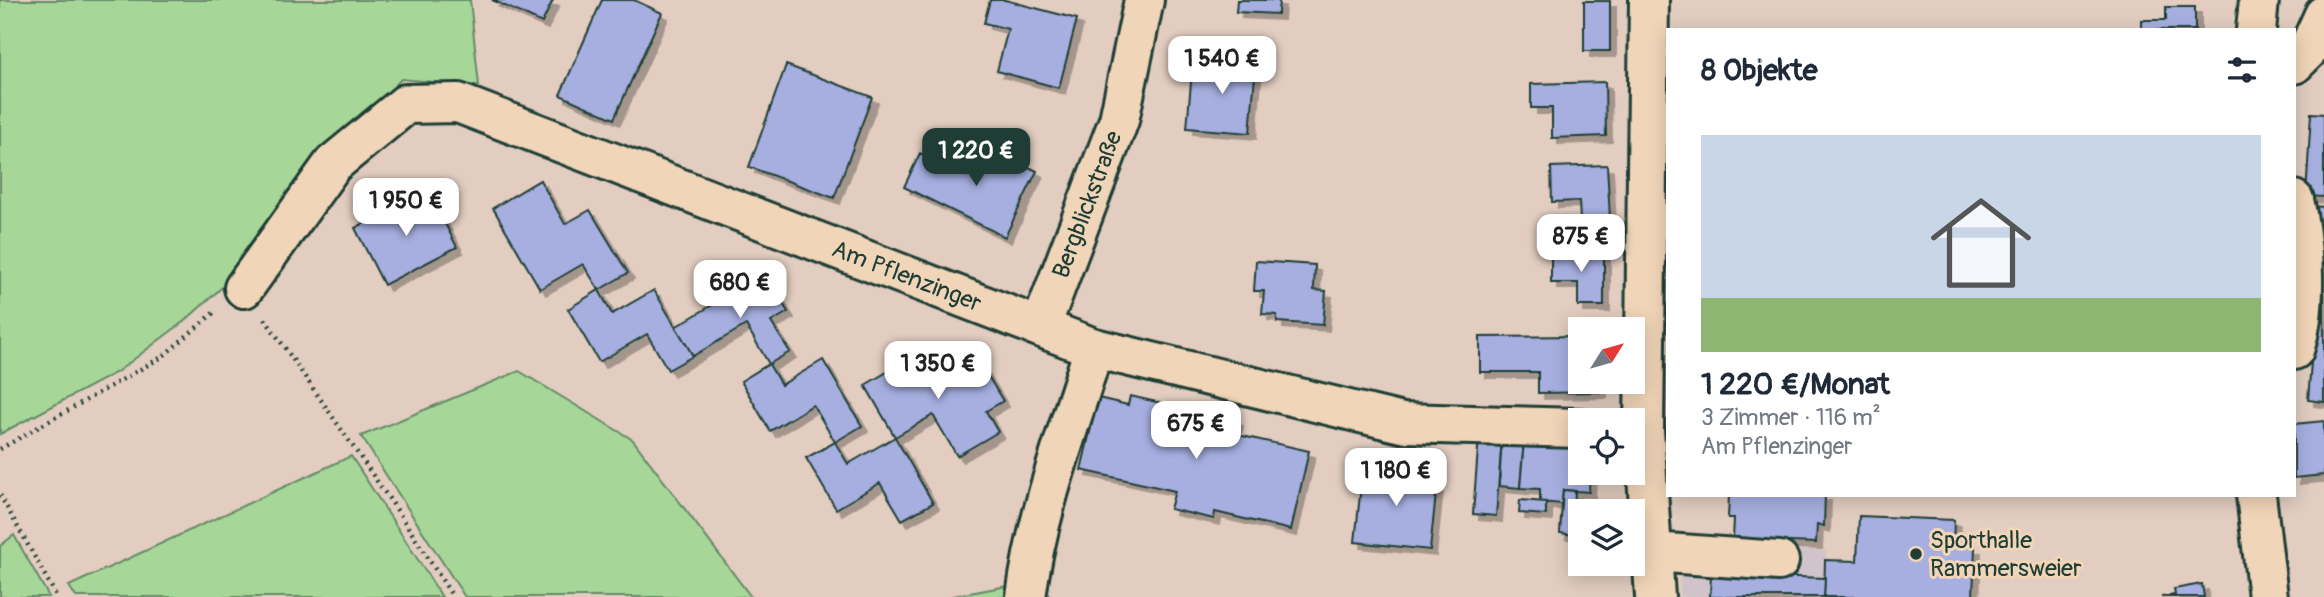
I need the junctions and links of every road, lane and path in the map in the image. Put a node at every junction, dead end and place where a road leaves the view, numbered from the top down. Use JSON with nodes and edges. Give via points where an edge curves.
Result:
{"nodes":[{"id":1,"x":1144,"y":0,"type":"edge"},
{"id":2,"x":1649,"y":0,"type":"edge"},
{"id":3,"x":2259,"y":0,"type":"edge"},
{"id":4,"x":2324,"y":15,"type":"edge"},
{"id":5,"x":2256,"y":28,"type":"edge"},
{"id":6,"x":2296,"y":62,"type":"edge"},
{"id":7,"x":2296,"y":209,"type":"edge"},
{"id":8,"x":244,"y":288,"type":"junction"},
{"id":9,"x":1041,"y":326,"type":"junction"},
{"id":10,"x":2296,"y":344,"type":"edge"},
{"id":11,"x":1094,"y":348,"type":"junction"},
{"id":12,"x":1568,"y":428,"type":"edge"},
{"id":13,"x":1648,"y":430,"type":"edge"},
{"id":14,"x":0,"y":449,"type":"edge"},
{"id":15,"x":0,"y":495,"type":"edge"},
{"id":16,"x":2256,"y":497,"type":"edge"},
{"id":17,"x":1652,"y":552,"type":"junction"},
{"id":18,"x":1779,"y":561,"type":"dead end"},
{"id":19,"x":57,"y":597,"type":"edge"},
{"id":20,"x":453,"y":597,"type":"edge"},
{"id":21,"x":1026,"y":597,"type":"edge"},
{"id":22,"x":1655,"y":597,"type":"edge"},
{"id":23,"x":2268,"y":597,"type":"edge"}],
"edges":[{"from":1,"to":9,"type":"street","name":"Bergblickstraße","via":[[1119,120]]},
{"from":2,"to":13,"type":"street"},
{"from":3,"to":5,"type":"street"},
{"from":4,"to":6,"type":"street","via":[[2308,51]]},
{"from":7,"to":10,"type":"street","via":[[2302,295]]},
{"from":8,"to":9,"type":"street","name":"Am Pflenzinger","via":[[333,164],[406,104],[458,103]]},
{"from":8,"to":14,"type":"path","via":[[162,356]]},
{"from":8,"to":20,"type":"path"},
{"from":9,"to":11,"type":"street","name":"Am Pflenzinger"},
{"from":11,"to":12,"type":"street","name":"Am Pflenzinger","via":[[1402,424]]},
{"from":11,"to":21,"type":"street","via":[[1041,519]]},
{"from":13,"to":17,"type":"street"},
{"from":15,"to":19,"type":"path"},
{"from":16,"to":23,"type":"street"},
{"from":17,"to":18,"type":"street"},
{"from":17,"to":22,"type":"street"}]}
